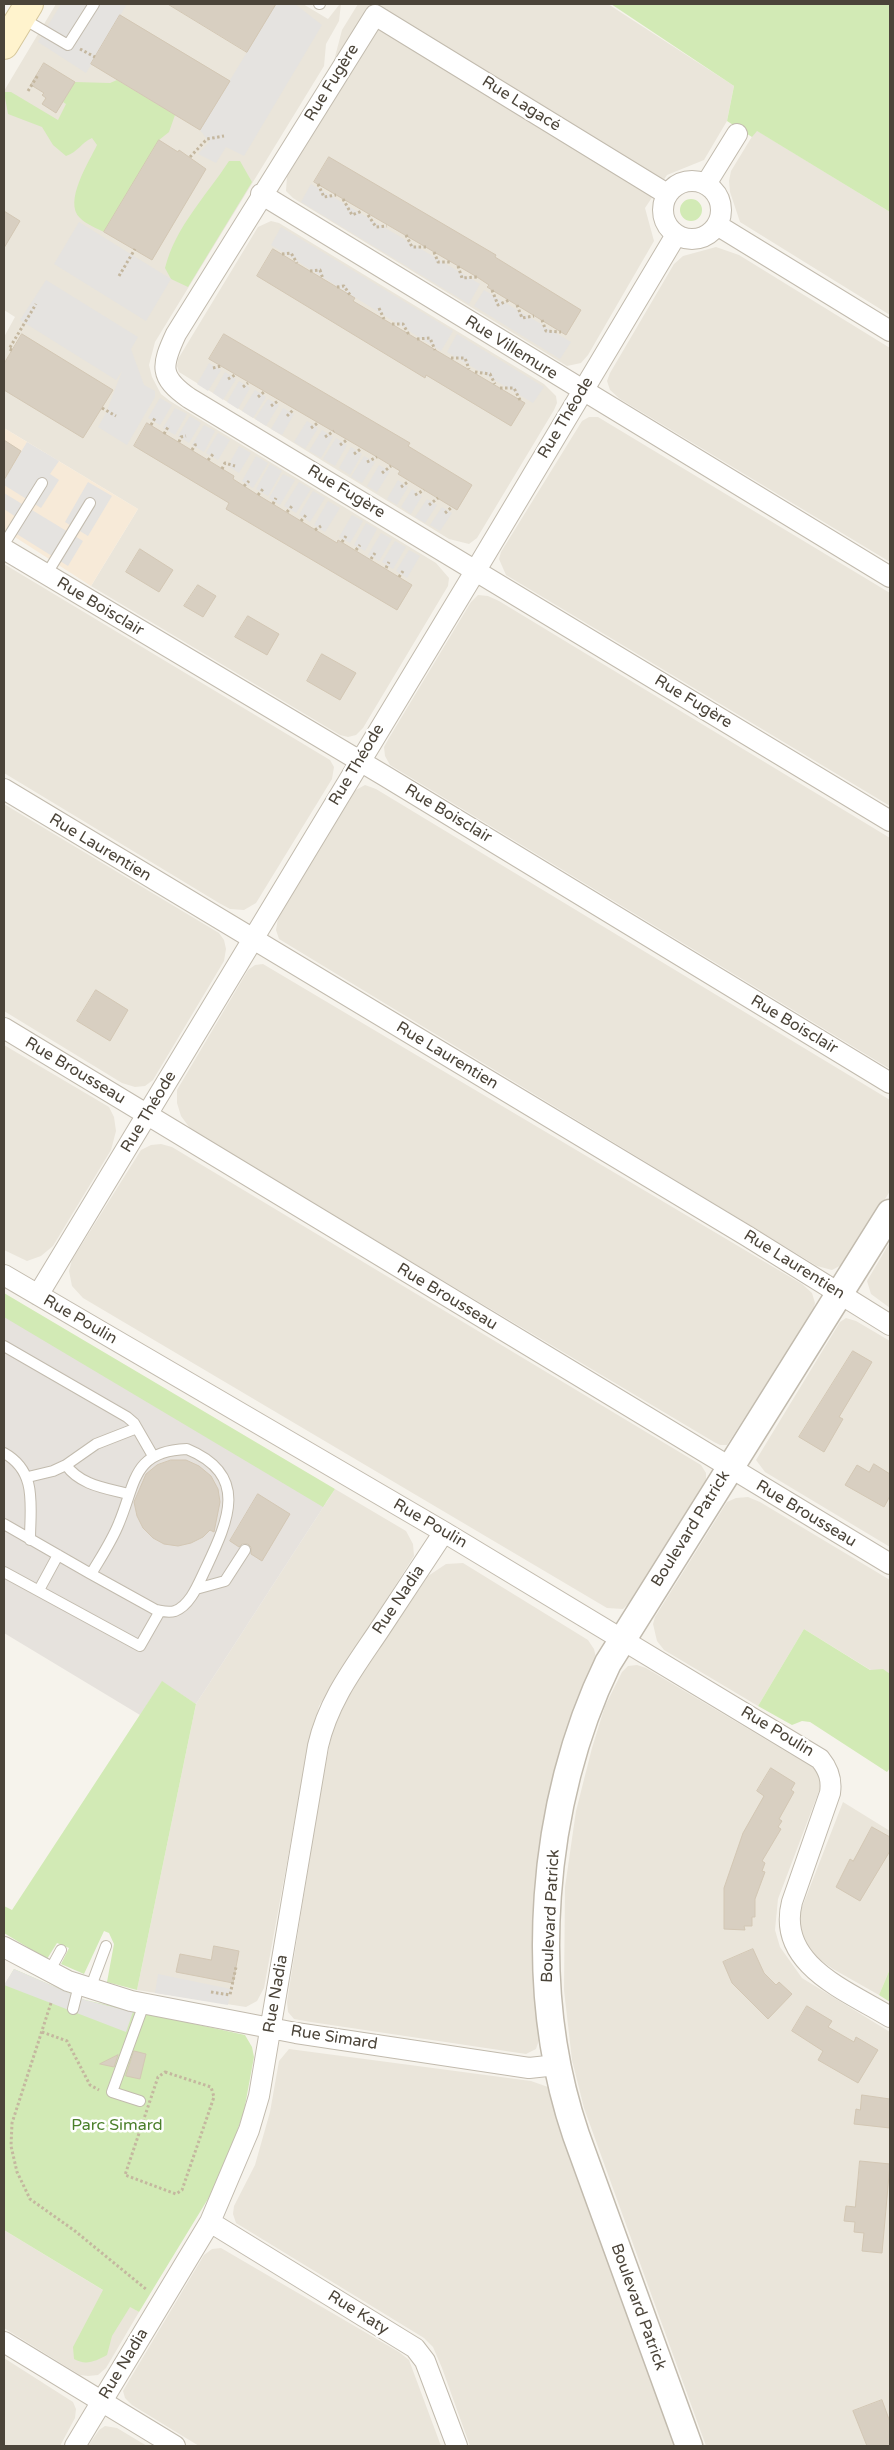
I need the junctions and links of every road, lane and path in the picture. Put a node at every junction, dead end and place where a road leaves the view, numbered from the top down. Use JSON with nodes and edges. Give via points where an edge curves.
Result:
{"nodes":[{"id":1,"x":94,"y":4,"type":"edge"},
{"id":2,"x":375,"y":15,"type":"joint"},
{"id":3,"x":14,"y":24,"type":"edge"},
{"id":4,"x":38,"y":75,"type":"dead end"},
{"id":5,"x":28,"y":91,"type":"dead end"},
{"id":6,"x":737,"y":134,"type":"dead end"},
{"id":7,"x":224,"y":136,"type":"dead end"},
{"id":8,"x":190,"y":157,"type":"dead end"},
{"id":9,"x":318,"y":184,"type":"dead end"},
{"id":10,"x":706,"y":184,"type":"junction"},
{"id":11,"x":261,"y":194,"type":"junction"},
{"id":12,"x":667,"y":194,"type":"junction"},
{"id":13,"x":336,"y":195,"type":"dead end"},
{"id":14,"x":343,"y":199,"type":"dead end"},
{"id":15,"x":362,"y":211,"type":"dead end"},
{"id":16,"x":368,"y":215,"type":"dead end"},
{"id":17,"x":716,"y":225,"type":"junction"},
{"id":18,"x":387,"y":226,"type":"dead end"},
{"id":19,"x":676,"y":235,"type":"junction"},
{"id":20,"x":406,"y":236,"type":"dead end"},
{"id":21,"x":426,"y":247,"type":"dead end"},
{"id":22,"x":135,"y":250,"type":"dead end"},
{"id":23,"x":434,"y":252,"type":"dead end"},
{"id":24,"x":282,"y":254,"type":"dead end"},
{"id":25,"x":451,"y":262,"type":"dead end"},
{"id":26,"x":297,"y":263,"type":"dead end"},
{"id":27,"x":458,"y":266,"type":"dead end"},
{"id":28,"x":310,"y":271,"type":"dead end"},
{"id":29,"x":119,"y":276,"type":"dead end"},
{"id":30,"x":477,"y":277,"type":"dead end"},
{"id":31,"x":323,"y":279,"type":"dead end"},
{"id":32,"x":337,"y":287,"type":"dead end"},
{"id":33,"x":492,"y":290,"type":"dead end"},
{"id":34,"x":350,"y":295,"type":"dead end"},
{"id":35,"x":509,"y":300,"type":"dead end"},
{"id":36,"x":36,"y":304,"type":"dead end"},
{"id":37,"x":517,"y":305,"type":"dead end"},
{"id":38,"x":379,"y":308,"type":"dead end"},
{"id":39,"x":534,"y":316,"type":"dead end"},
{"id":40,"x":384,"y":319,"type":"dead end"},
{"id":41,"x":542,"y":320,"type":"dead end"},
{"id":42,"x":392,"y":324,"type":"dead end"},
{"id":43,"x":890,"y":331,"type":"edge"},
{"id":44,"x":561,"y":332,"type":"dead end"},
{"id":45,"x":410,"y":335,"type":"dead end"},
{"id":46,"x":417,"y":339,"type":"dead end"},
{"id":47,"x":12,"y":350,"type":"dead end"},
{"id":48,"x":435,"y":350,"type":"dead end"},
{"id":49,"x":451,"y":358,"type":"dead end"},
{"id":50,"x":221,"y":366,"type":"dead end"},
{"id":51,"x":213,"y":368,"type":"dead end"},
{"id":52,"x":469,"y":369,"type":"dead end"},
{"id":53,"x":475,"y":372,"type":"dead end"},
{"id":54,"x":235,"y":375,"type":"dead end"},
{"id":55,"x":228,"y":379,"type":"dead end"},
{"id":56,"x":248,"y":383,"type":"dead end"},
{"id":57,"x":495,"y":384,"type":"dead end"},
{"id":58,"x":243,"y":387,"type":"dead end"},
{"id":59,"x":500,"y":388,"type":"dead end"},
{"id":60,"x":582,"y":391,"type":"junction"},
{"id":61,"x":264,"y":392,"type":"dead end"},
{"id":62,"x":258,"y":397,"type":"dead end"},
{"id":63,"x":520,"y":400,"type":"dead end"},
{"id":64,"x":278,"y":401,"type":"dead end"},
{"id":65,"x":271,"y":406,"type":"dead end"},
{"id":66,"x":102,"y":408,"type":"dead end"},
{"id":67,"x":293,"y":410,"type":"dead end"},
{"id":68,"x":116,"y":416,"type":"dead end"},
{"id":69,"x":287,"y":416,"type":"dead end"},
{"id":70,"x":155,"y":418,"type":"dead end"},
{"id":71,"x":319,"y":422,"type":"dead end"},
{"id":72,"x":151,"y":425,"type":"dead end"},
{"id":73,"x":170,"y":427,"type":"dead end"},
{"id":74,"x":310,"y":428,"type":"dead end"},
{"id":75,"x":334,"y":431,"type":"dead end"},
{"id":76,"x":164,"y":434,"type":"dead end"},
{"id":77,"x":186,"y":436,"type":"dead end"},
{"id":78,"x":325,"y":437,"type":"dead end"},
{"id":79,"x":348,"y":440,"type":"dead end"},
{"id":80,"x":179,"y":442,"type":"dead end"},
{"id":81,"x":200,"y":444,"type":"dead end"},
{"id":82,"x":340,"y":444,"type":"dead end"},
{"id":83,"x":362,"y":448,"type":"dead end"},
{"id":84,"x":192,"y":450,"type":"dead end"},
{"id":85,"x":214,"y":453,"type":"dead end"},
{"id":86,"x":354,"y":454,"type":"dead end"},
{"id":87,"x":377,"y":457,"type":"dead end"},
{"id":88,"x":208,"y":460,"type":"dead end"},
{"id":89,"x":367,"y":462,"type":"dead end"},
{"id":90,"x":235,"y":466,"type":"dead end"},
{"id":91,"x":391,"y":466,"type":"dead end"},
{"id":92,"x":222,"y":469,"type":"dead end"},
{"id":93,"x":382,"y":472,"type":"dead end"},
{"id":94,"x":249,"y":481,"type":"dead end"},
{"id":95,"x":409,"y":481,"type":"dead end"},
{"id":96,"x":42,"y":483,"type":"dead end"},
{"id":97,"x":244,"y":486,"type":"dead end"},
{"id":98,"x":401,"y":487,"type":"dead end"},
{"id":99,"x":263,"y":489,"type":"dead end"},
{"id":100,"x":424,"y":490,"type":"dead end"},
{"id":101,"x":258,"y":495,"type":"dead end"},
{"id":102,"x":415,"y":495,"type":"dead end"},
{"id":103,"x":276,"y":498,"type":"dead end"},
{"id":104,"x":438,"y":498,"type":"dead end"},
{"id":105,"x":90,"y":503,"type":"dead end"},
{"id":106,"x":273,"y":504,"type":"dead end"},
{"id":107,"x":430,"y":505,"type":"dead end"},
{"id":108,"x":292,"y":506,"type":"dead end"},
{"id":109,"x":452,"y":508,"type":"dead end"},
{"id":110,"x":287,"y":512,"type":"dead end"},
{"id":111,"x":444,"y":513,"type":"dead end"},
{"id":112,"x":306,"y":515,"type":"dead end"},
{"id":113,"x":301,"y":521,"type":"dead end"},
{"id":114,"x":321,"y":526,"type":"dead end"},
{"id":115,"x":315,"y":530,"type":"dead end"},
{"id":116,"x":346,"y":536,"type":"dead end"},
{"id":117,"x":342,"y":542,"type":"dead end"},
{"id":118,"x":4,"y":544,"type":"edge"},
{"id":119,"x":360,"y":545,"type":"dead end"},
{"id":120,"x":4,"y":549,"type":"edge"},
{"id":121,"x":356,"y":550,"type":"dead end"},
{"id":122,"x":375,"y":553,"type":"dead end"},
{"id":123,"x":371,"y":559,"type":"dead end"},
{"id":124,"x":389,"y":562,"type":"dead end"},
{"id":125,"x":386,"y":568,"type":"dead end"},
{"id":126,"x":476,"y":570,"type":"junction"},
{"id":127,"x":403,"y":571,"type":"dead end"},
{"id":128,"x":46,"y":575,"type":"junction"},
{"id":129,"x":399,"y":577,"type":"dead end"},
{"id":130,"x":890,"y":577,"type":"edge"},
{"id":131,"x":359,"y":761,"type":"junction"},
{"id":132,"x":4,"y":789,"type":"edge"},
{"id":133,"x":890,"y":821,"type":"edge"},
{"id":134,"x":252,"y":939,"type":"junction"},
{"id":135,"x":4,"y":1028,"type":"edge"},
{"id":136,"x":890,"y":1083,"type":"edge"},
{"id":137,"x":148,"y":1115,"type":"junction"},
{"id":138,"x":890,"y":1213,"type":"edge"},
{"id":139,"x":4,"y":1274,"type":"edge"},
{"id":140,"x":839,"y":1293,"type":"junction"},
{"id":141,"x":38,"y":1295,"type":"junction"},
{"id":142,"x":890,"y":1325,"type":"edge"},
{"id":143,"x":4,"y":1346,"type":"edge"},
{"id":144,"x":137,"y":1428,"type":"junction"},
{"id":145,"x":4,"y":1453,"type":"edge"},
{"id":146,"x":153,"y":1456,"type":"junction"},
{"id":147,"x":66,"y":1465,"type":"junction"},
{"id":148,"x":729,"y":1468,"type":"junction"},
{"id":149,"x":28,"y":1477,"type":"junction"},
{"id":150,"x":128,"y":1494,"type":"junction"},
{"id":151,"x":4,"y":1524,"type":"edge"},
{"id":152,"x":444,"y":1532,"type":"junction"},
{"id":153,"x":30,"y":1540,"type":"junction"},
{"id":154,"x":245,"y":1550,"type":"dead end"},
{"id":155,"x":58,"y":1555,"type":"junction"},
{"id":156,"x":890,"y":1564,"type":"edge"},
{"id":157,"x":4,"y":1572,"type":"edge"},
{"id":158,"x":91,"y":1574,"type":"junction"},
{"id":159,"x":196,"y":1589,"type":"junction"},
{"id":160,"x":39,"y":1590,"type":"junction"},
{"id":161,"x":160,"y":1611,"type":"junction"},
{"id":162,"x":622,"y":1639,"type":"junction"},
{"id":163,"x":106,"y":1946,"type":"dead end"},
{"id":164,"x":4,"y":1948,"type":"edge"},
{"id":165,"x":61,"y":1950,"type":"dead end"},
{"id":166,"x":236,"y":1967,"type":"dead end"},
{"id":167,"x":49,"y":1972,"type":"junction"},
{"id":168,"x":85,"y":1988,"type":"junction"},
{"id":169,"x":211,"y":1992,"type":"dead end"},
{"id":170,"x":51,"y":2003,"type":"dead end"},
{"id":171,"x":144,"y":2004,"type":"junction"},
{"id":172,"x":73,"y":2009,"type":"dead end"},
{"id":173,"x":890,"y":2018,"type":"edge"},
{"id":174,"x":270,"y":2028,"type":"junction"},
{"id":175,"x":42,"y":2032,"type":"junction"},
{"id":176,"x":557,"y":2065,"type":"junction"},
{"id":177,"x":29,"y":2069,"type":"junction"},
{"id":178,"x":34,"y":2070,"type":"dead end"},
{"id":179,"x":211,"y":2087,"type":"joint"},
{"id":180,"x":112,"y":2092,"type":"junction"},
{"id":181,"x":140,"y":2101,"type":"dead end"},
{"id":182,"x":210,"y":2222,"type":"junction"},
{"id":183,"x":142,"y":2287,"type":"dead end"},
{"id":184,"x":4,"y":2342,"type":"edge"},
{"id":185,"x":102,"y":2402,"type":"junction"},
{"id":186,"x":75,"y":2446,"type":"edge"},
{"id":187,"x":175,"y":2446,"type":"edge"},
{"id":188,"x":456,"y":2446,"type":"edge"},
{"id":189,"x":689,"y":2446,"type":"edge"}],
"edges":[{"from":1,"to":3,"type":"lane","via":[[68,45]]},
{"from":2,"to":11,"type":"street","name":"Rue Fugère"},
{"from":2,"to":12,"type":"street","name":"Rue Lagacé"},
{"from":4,"to":5,"type":"path"},
{"from":6,"to":10,"type":"street"},
{"from":7,"to":8,"type":"path","via":[[207,139]]},
{"from":9,"to":13,"type":"path","via":[[324,197]]},
{"from":10,"to":12,"type":"street","via":[[686,181],[677,184]]},
{"from":10,"to":17,"type":"street","via":[[713,190],[720,207]]},
{"from":11,"to":60,"type":"street","name":"Rue Villemure"},
{"from":11,"to":126,"type":"street","name":"Rue Fugère","via":[[176,334],[165,364],[167,377],[189,398]]},
{"from":12,"to":19,"type":"street","via":[[662,209],[664,219]]},
{"from":14,"to":15,"type":"path","via":[[352,214]]},
{"from":16,"to":18,"type":"path","via":[[376,227]]},
{"from":17,"to":19,"type":"street","via":[[703,237],[694,239]]},
{"from":17,"to":43,"type":"street"},
{"from":19,"to":60,"type":"street","name":"Rue Théode"},
{"from":20,"to":21,"type":"path","via":[[412,247]]},
{"from":22,"to":29,"type":"path"},
{"from":23,"to":25,"type":"path","via":[[438,262]]},
{"from":24,"to":26,"type":"path","via":[[291,253]]},
{"from":27,"to":30,"type":"path","via":[[462,278]]},
{"from":28,"to":31,"type":"path","via":[[320,270]]},
{"from":32,"to":34,"type":"path","via":[[344,286]]},
{"from":33,"to":35,"type":"path","via":[[498,305]]},
{"from":36,"to":47,"type":"path","via":[[9,349]]},
{"from":37,"to":39,"type":"path","via":[[522,318]]},
{"from":38,"to":40,"type":"path"},
{"from":41,"to":44,"type":"path","via":[[546,331]]},
{"from":42,"to":45,"type":"path","via":[[403,324]]},
{"from":46,"to":48,"type":"path","via":[[430,338]]},
{"from":49,"to":52,"type":"path","via":[[465,358]]},
{"from":50,"to":51,"type":"path"},
{"from":53,"to":57,"type":"path","via":[[490,374]]},
{"from":54,"to":55,"type":"path"},
{"from":56,"to":58,"type":"path"},
{"from":59,"to":63,"type":"path","via":[[514,388]]},
{"from":60,"to":126,"type":"street","name":"Rue Théode"},
{"from":60,"to":130,"type":"street","name":"Rue Villemure"},
{"from":61,"to":62,"type":"path"},
{"from":64,"to":65,"type":"path"},
{"from":66,"to":68,"type":"path"},
{"from":67,"to":69,"type":"path"},
{"from":70,"to":72,"type":"path"},
{"from":71,"to":74,"type":"path"},
{"from":73,"to":76,"type":"path"},
{"from":75,"to":78,"type":"path"},
{"from":77,"to":80,"type":"path"},
{"from":79,"to":82,"type":"path"},
{"from":81,"to":84,"type":"path"},
{"from":83,"to":86,"type":"path"},
{"from":85,"to":88,"type":"path"},
{"from":87,"to":89,"type":"path"},
{"from":90,"to":92,"type":"path","via":[[225,463]]},
{"from":91,"to":93,"type":"path"},
{"from":94,"to":97,"type":"path"},
{"from":95,"to":98,"type":"path"},
{"from":96,"to":118,"type":"lane"},
{"from":99,"to":101,"type":"path"},
{"from":100,"to":102,"type":"path"},
{"from":103,"to":106,"type":"path"},
{"from":104,"to":107,"type":"path"},
{"from":105,"to":128,"type":"lane"},
{"from":108,"to":110,"type":"path"},
{"from":109,"to":111,"type":"path"},
{"from":112,"to":113,"type":"path"},
{"from":114,"to":115,"type":"path"},
{"from":116,"to":117,"type":"path"},
{"from":119,"to":121,"type":"path"},
{"from":120,"to":128,"type":"street","name":"Rue Boisclair"},
{"from":122,"to":123,"type":"path"},
{"from":124,"to":125,"type":"path"},
{"from":126,"to":131,"type":"street","name":"Rue Théode"},
{"from":126,"to":133,"type":"street","name":"Rue Fugère"},
{"from":127,"to":129,"type":"path"},
{"from":128,"to":131,"type":"street","name":"Rue Boisclair"},
{"from":131,"to":134,"type":"street","name":"Rue Théode"},
{"from":131,"to":136,"type":"street","name":"Rue Boisclair"},
{"from":132,"to":134,"type":"street","name":"Rue Laurentien"},
{"from":134,"to":137,"type":"street","name":"Rue Théode"},
{"from":134,"to":140,"type":"street","name":"Rue Laurentien"},
{"from":135,"to":137,"type":"street","name":"Rue Brousseau"},
{"from":137,"to":141,"type":"street","name":"Rue Théode"},
{"from":137,"to":148,"type":"street","name":"Rue Brousseau"},
{"from":138,"to":140,"type":"street","name":"Boulevard Patrick"},
{"from":139,"to":141,"type":"street","name":"Rue Poulin"},
{"from":140,"to":142,"type":"street","name":"Rue Laurentien"},
{"from":140,"to":148,"type":"street","name":"Boulevard Patrick"},
{"from":141,"to":152,"type":"street","name":"Rue Poulin"},
{"from":143,"to":144,"type":"lane","via":[[127,1417]]},
{"from":144,"to":146,"type":"lane"},
{"from":144,"to":147,"type":"lane","via":[[96,1444]]},
{"from":145,"to":149,"type":"lane"},
{"from":146,"to":150,"type":"lane","via":[[133,1480]]},
{"from":146,"to":159,"type":"lane","via":[[187,1449],[207,1457],[226,1484],[228,1507],[220,1536]]},
{"from":147,"to":149,"type":"lane","via":[[53,1472]]},
{"from":147,"to":150,"type":"lane","via":[[74,1476]]},
{"from":148,"to":156,"type":"street","name":"Rue Brousseau"},
{"from":148,"to":162,"type":"street","name":"Boulevard Patrick"},
{"from":149,"to":153,"type":"lane"},
{"from":150,"to":158,"type":"lane","via":[[114,1536]]},
{"from":151,"to":153,"type":"lane"},
{"from":152,"to":162,"type":"street","name":"Rue Poulin"},
{"from":152,"to":174,"type":"street","name":"Rue Nadia","via":[[334,1698],[326,1717],[318,1746]]},
{"from":153,"to":155,"type":"lane"},
{"from":154,"to":159,"type":"lane","via":[[225,1581]]},
{"from":155,"to":158,"type":"lane"},
{"from":155,"to":160,"type":"lane"},
{"from":157,"to":160,"type":"lane"},
{"from":158,"to":161,"type":"lane"},
{"from":159,"to":161,"type":"lane","via":[[174,1611]]},
{"from":160,"to":161,"type":"lane","via":[[140,1646]]},
{"from":162,"to":173,"type":"street","name":"Rue Poulin","via":[[820,1759],[832,1783],[792,1902],[789,1921],[792,1939],[799,1954],[817,1973]]},
{"from":162,"to":176,"type":"street","name":"Boulevard Patrick","via":[[587,1709],[566,1782],[556,1835],[550,1883],[547,1963]]},
{"from":163,"to":168,"type":"lane"},
{"from":164,"to":167,"type":"street","name":"Rue Simard"},
{"from":165,"to":167,"type":"lane"},
{"from":166,"to":169,"type":"path","via":[[230,1995]]},
{"from":167,"to":168,"type":"street","name":"Rue Simard"},
{"from":168,"to":171,"type":"street","name":"Rue Simard"},
{"from":168,"to":172,"type":"lane"},
{"from":170,"to":175,"type":"path"},
{"from":171,"to":174,"type":"street","name":"Rue Simard"},
{"from":171,"to":180,"type":"lane"},
{"from":174,"to":176,"type":"street","name":"Rue Simard","via":[[529,2068]]},
{"from":174,"to":182,"type":"street","name":"Rue Nadia","via":[[259,2096],[249,2130]]},
{"from":175,"to":177,"type":"path"},
{"from":175,"to":180,"type":"path","via":[[67,2041],[90,2086]]},
{"from":176,"to":189,"type":"street","name":"Boulevard Patrick","via":[[576,2135]]},
{"from":177,"to":178,"type":"path"},
{"from":177,"to":183,"type":"path","via":[[12,2123],[11,2146],[22,2186],[30,2199],[75,2231]]},
{"from":179,"to":179,"type":"path","via":[[161,2073],[125,2175],[178,2194],[182,2190],[214,2097]]},
{"from":180,"to":181,"type":"lane"},
{"from":182,"to":185,"type":"street","name":"Rue Nadia"},
{"from":182,"to":188,"type":"street","name":"Rue Katy","via":[[415,2348],[425,2360]]},
{"from":184,"to":185,"type":"street"},
{"from":185,"to":186,"type":"street","name":"Rue Nadia"},
{"from":185,"to":187,"type":"street"}]}
